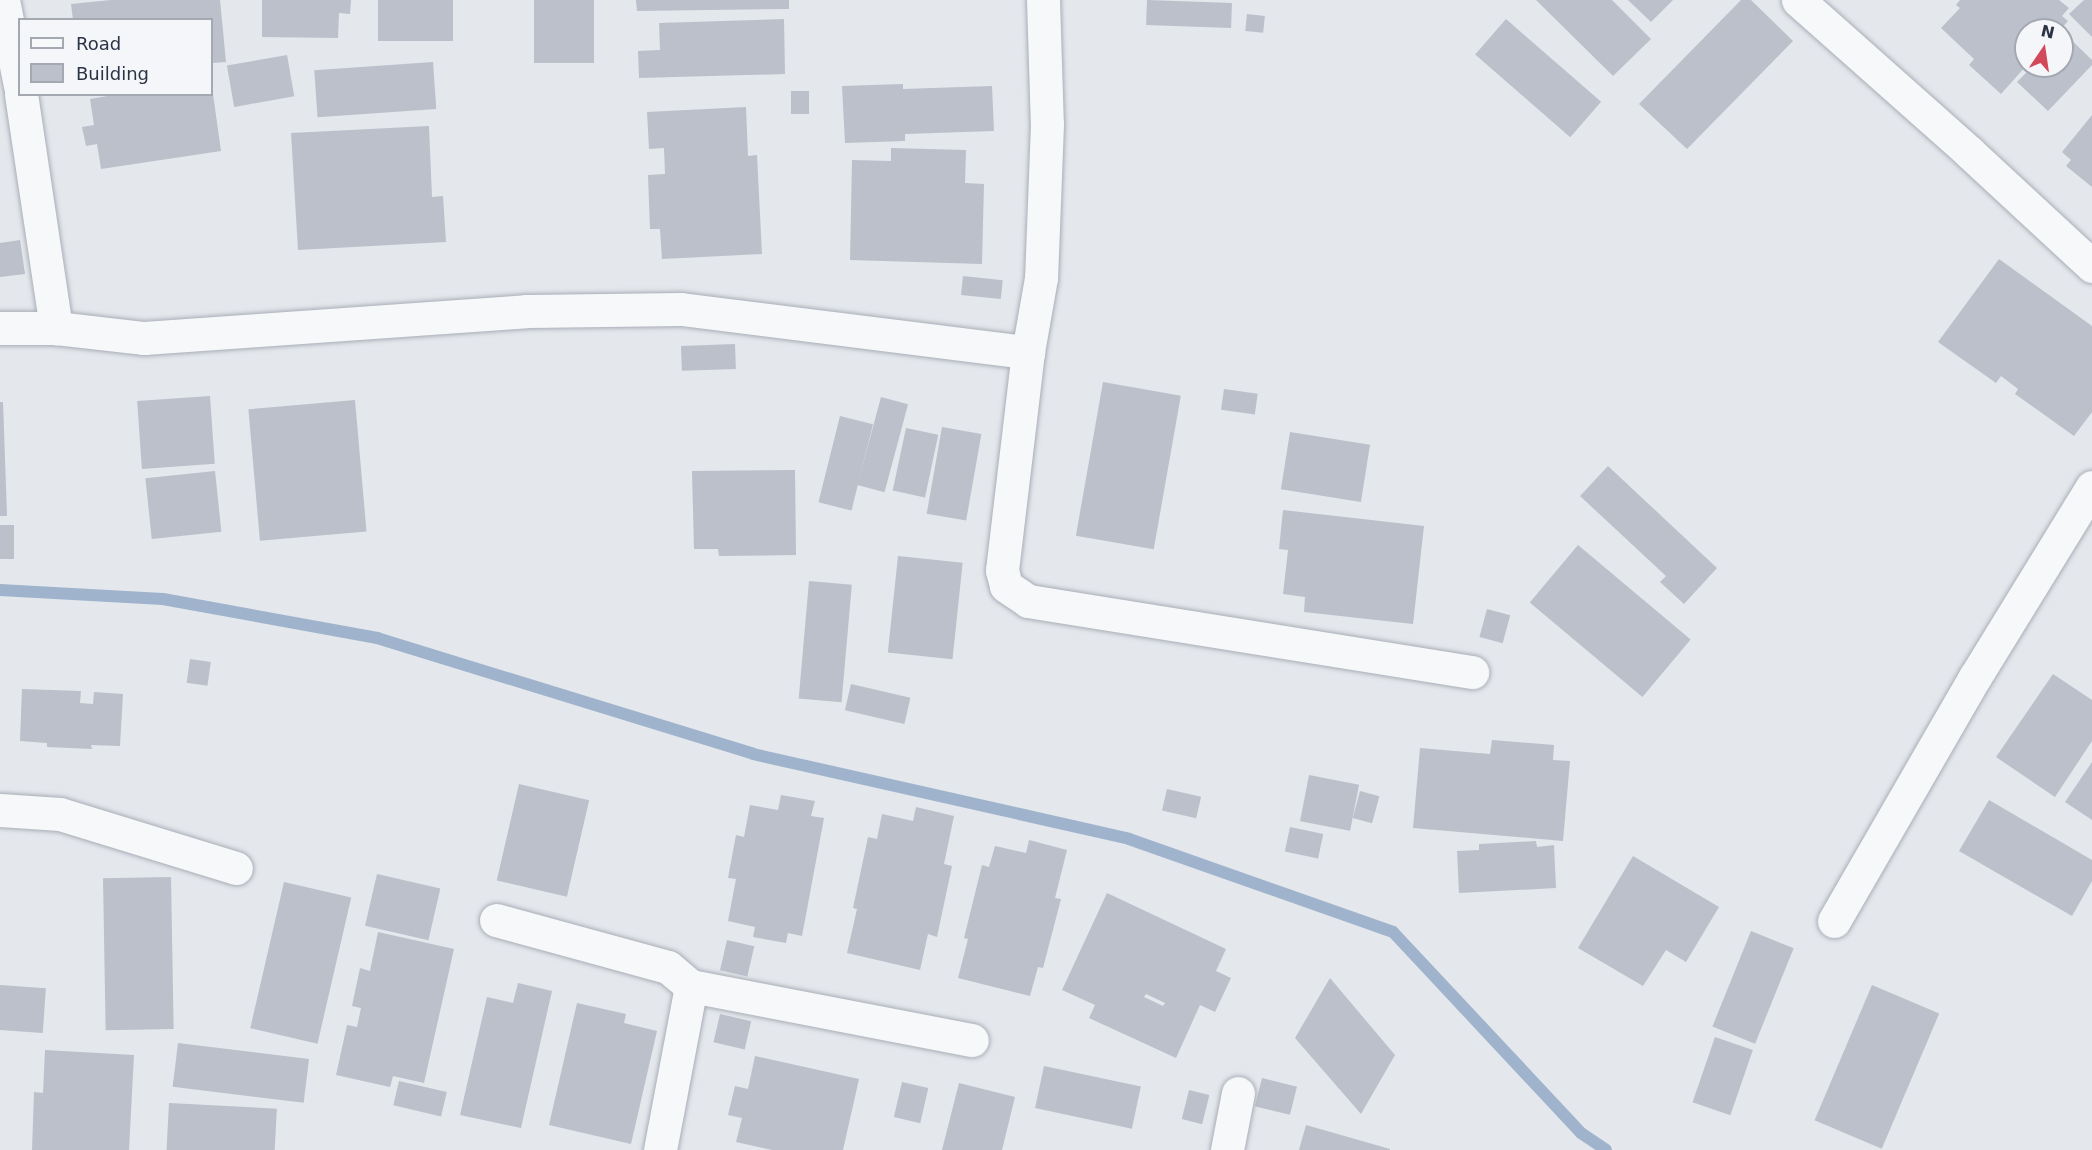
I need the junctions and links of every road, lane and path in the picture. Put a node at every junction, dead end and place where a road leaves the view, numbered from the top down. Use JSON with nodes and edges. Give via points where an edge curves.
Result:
{"nodes":[{"id":1,"x":3,"y":0,"type":"edge"},
{"id":2,"x":1043,"y":0,"type":"edge"},
{"id":3,"x":1798,"y":0,"type":"edge"},
{"id":4,"x":18,"y":76,"type":"edge"},
{"id":5,"x":21,"y":96,"type":"edge"},
{"id":6,"x":2092,"y":266,"type":"edge"},
{"id":7,"x":0,"y":328,"type":"edge"},
{"id":8,"x":56,"y":328,"type":"junction"},
{"id":9,"x":1028,"y":352,"type":"junction"},
{"id":10,"x":2092,"y":487,"type":"edge"},
{"id":11,"x":1472,"y":672,"type":"dead end"},
{"id":12,"x":0,"y":810,"type":"edge"},
{"id":13,"x":236,"y":868,"type":"dead end"},
{"id":14,"x":496,"y":920,"type":"dead end"},
{"id":15,"x":1834,"y":921,"type":"dead end"},
{"id":16,"x":691,"y":986,"type":"junction"},
{"id":17,"x":972,"y":1040,"type":"dead end"},
{"id":18,"x":1238,"y":1093,"type":"dead end"},
{"id":19,"x":660,"y":1150,"type":"edge"},
{"id":20,"x":1227,"y":1150,"type":"edge"}],
"edges":[{"from":1,"to":4,"type":"street"},
{"from":2,"to":9,"type":"street","via":[[1047,135],[1041,278]]},
{"from":3,"to":6,"type":"street"},
{"from":5,"to":8,"type":"street"},
{"from":7,"to":8,"type":"street"},
{"from":8,"to":9,"type":"street","via":[[144,338],[526,311],[681,309]]},
{"from":9,"to":11,"type":"street","via":[[1002,570],[1006,586],[1028,601]]},
{"from":10,"to":15,"type":"street"},
{"from":12,"to":13,"type":"street","via":[[60,813]]},
{"from":14,"to":16,"type":"street","via":[[668,967]]},
{"from":16,"to":17,"type":"street"},
{"from":16,"to":19,"type":"street"},
{"from":18,"to":20,"type":"street"}]}
